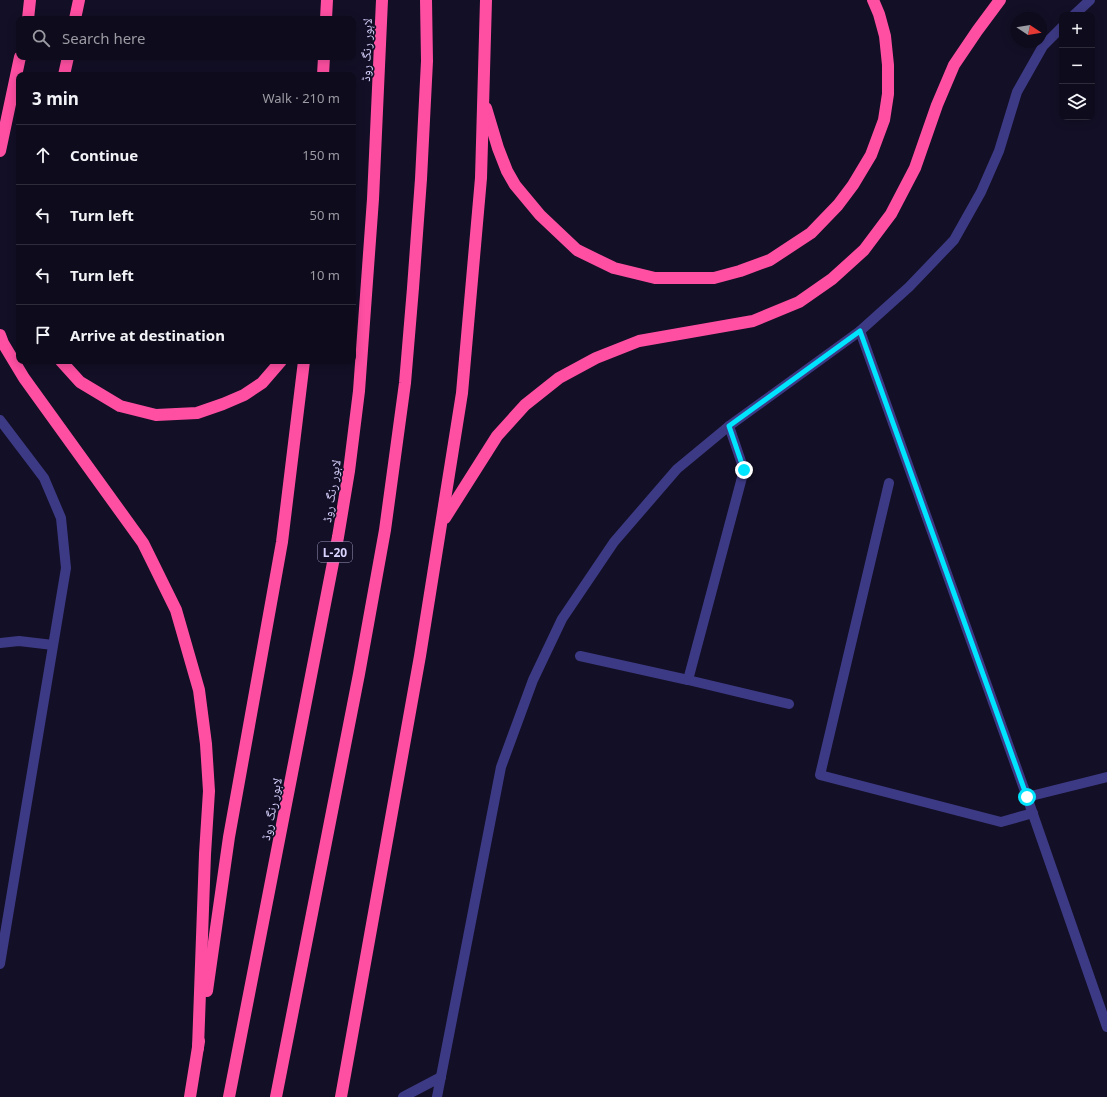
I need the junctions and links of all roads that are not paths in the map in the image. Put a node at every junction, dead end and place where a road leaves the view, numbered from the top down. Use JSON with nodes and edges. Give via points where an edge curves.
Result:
{"nodes":[{"id":1,"x":30,"y":0,"type":"edge"},
{"id":2,"x":78,"y":0,"type":"edge"},
{"id":3,"x":327,"y":0,"type":"edge"},
{"id":4,"x":382,"y":0,"type":"edge"},
{"id":5,"x":426,"y":0,"type":"edge"},
{"id":6,"x":486,"y":0,"type":"edge"},
{"id":7,"x":873,"y":0,"type":"edge"},
{"id":8,"x":1000,"y":0,"type":"edge"},
{"id":9,"x":1090,"y":0,"type":"edge"},
{"id":10,"x":1077,"y":12,"type":"edge"},
{"id":11,"x":28,"y":16,"type":"edge"},
{"id":12,"x":75,"y":16,"type":"edge"},
{"id":13,"x":326,"y":16,"type":"edge"},
{"id":14,"x":1059,"y":30,"type":"edge"},
{"id":15,"x":19,"y":60,"type":"edge"},
{"id":16,"x":67,"y":60,"type":"edge"},
{"id":17,"x":324,"y":60,"type":"edge"},
{"id":18,"x":17,"y":72,"type":"edge"},
{"id":19,"x":65,"y":72,"type":"edge"},
{"id":20,"x":323,"y":72,"type":"edge"},
{"id":21,"x":16,"y":76,"type":"edge"},
{"id":22,"x":483,"y":98,"type":"junction"},
{"id":23,"x":0,"y":151,"type":"edge"},
{"id":24,"x":860,"y":331,"type":"junction"},
{"id":25,"x":0,"y":335,"type":"edge"},
{"id":26,"x":64,"y":364,"type":"edge"},
{"id":27,"x":278,"y":364,"type":"edge"},
{"id":28,"x":304,"y":364,"type":"edge"},
{"id":29,"x":0,"y":420,"type":"edge"},
{"id":30,"x":729,"y":426,"type":"junction"},
{"id":31,"x":889,"y":483,"type":"dead end"},
{"id":32,"x":441,"y":523,"type":"junction"},
{"id":33,"x":0,"y":643,"type":"edge"},
{"id":34,"x":53,"y":645,"type":"junction"},
{"id":35,"x":580,"y":656,"type":"dead end"},
{"id":36,"x":688,"y":680,"type":"junction"},
{"id":37,"x":789,"y":704,"type":"dead end"},
{"id":38,"x":1107,"y":777,"type":"edge"},
{"id":39,"x":1027,"y":797,"type":"junction"},
{"id":40,"x":1033,"y":813,"type":"junction"},
{"id":41,"x":0,"y":964,"type":"edge"},
{"id":42,"x":1107,"y":1027,"type":"edge"},
{"id":43,"x":198,"y":1048,"type":"junction"},
{"id":44,"x":441,"y":1077,"type":"junction"},
{"id":45,"x":190,"y":1097,"type":"edge"},
{"id":46,"x":229,"y":1097,"type":"edge"},
{"id":47,"x":276,"y":1097,"type":"edge"},
{"id":48,"x":341,"y":1097,"type":"edge"},
{"id":49,"x":403,"y":1097,"type":"edge"},
{"id":50,"x":437,"y":1097,"type":"edge"}],
"edges":[{"from":1,"to":11,"type":"highway"},
{"from":2,"to":12,"type":"highway"},
{"from":3,"to":13,"type":"highway"},
{"from":4,"to":46,"type":"highway","name":"لاہور رنگ روڈ","number":"L-20","via":[[373,199],[349,471]]},
{"from":5,"to":47,"type":"highway","via":[[427,61],[413,288],[405,383],[385,530]]},
{"from":6,"to":22,"type":"highway"},
{"from":7,"to":22,"type":"highway","via":[[885,36],[888,94],[884,120],[857,179],[838,205],[811,233],[770,260],[714,278],[654,278],[614,268],[577,250],[540,215],[515,185],[498,148]]},
{"from":8,"to":32,"type":"highway","via":[[954,65],[915,168],[891,214],[864,250],[832,278],[792,305],[753,321],[639,341],[596,358],[559,378],[525,405],[498,436]]},
{"from":9,"to":10,"type":"street"},
{"from":14,"to":24,"type":"street","via":[[1043,46],[1018,92],[999,151],[981,192],[954,240],[909,287]]},
{"from":15,"to":18,"type":"highway"},
{"from":16,"to":19,"type":"highway"},
{"from":17,"to":20,"type":"highway"},
{"from":21,"to":23,"type":"highway"},
{"from":22,"to":32,"type":"highway","via":[[481,178],[462,393]]},
{"from":24,"to":30,"type":"street"},
{"from":24,"to":39,"type":"street"},
{"from":25,"to":43,"type":"highway","via":[[24,378],[143,543],[176,610],[199,690],[209,791]]},
{"from":26,"to":27,"type":"highway","via":[[80,382],[120,406],[156,415],[197,413],[223,404],[244,395],[262,383]]},
{"from":28,"to":43,"type":"highway","via":[[282,542],[229,837]]},
{"from":29,"to":34,"type":"street","via":[[44,478],[61,518],[66,568]]},
{"from":30,"to":36,"type":"street","via":[[744,470]]},
{"from":30,"to":44,"type":"street","via":[[677,468],[614,542],[562,620],[532,680],[501,767]]},
{"from":31,"to":40,"type":"street","via":[[820,775],[1001,822]]},
{"from":32,"to":48,"type":"highway","via":[[420,656]]},
{"from":33,"to":34,"type":"street","via":[[19,641]]},
{"from":34,"to":41,"type":"street"},
{"from":35,"to":36,"type":"street"},
{"from":36,"to":37,"type":"street"},
{"from":38,"to":39,"type":"street"},
{"from":39,"to":40,"type":"street"},
{"from":40,"to":42,"type":"street"},
{"from":43,"to":45,"type":"highway"},
{"from":44,"to":49,"type":"street"},
{"from":44,"to":50,"type":"street"}]}
